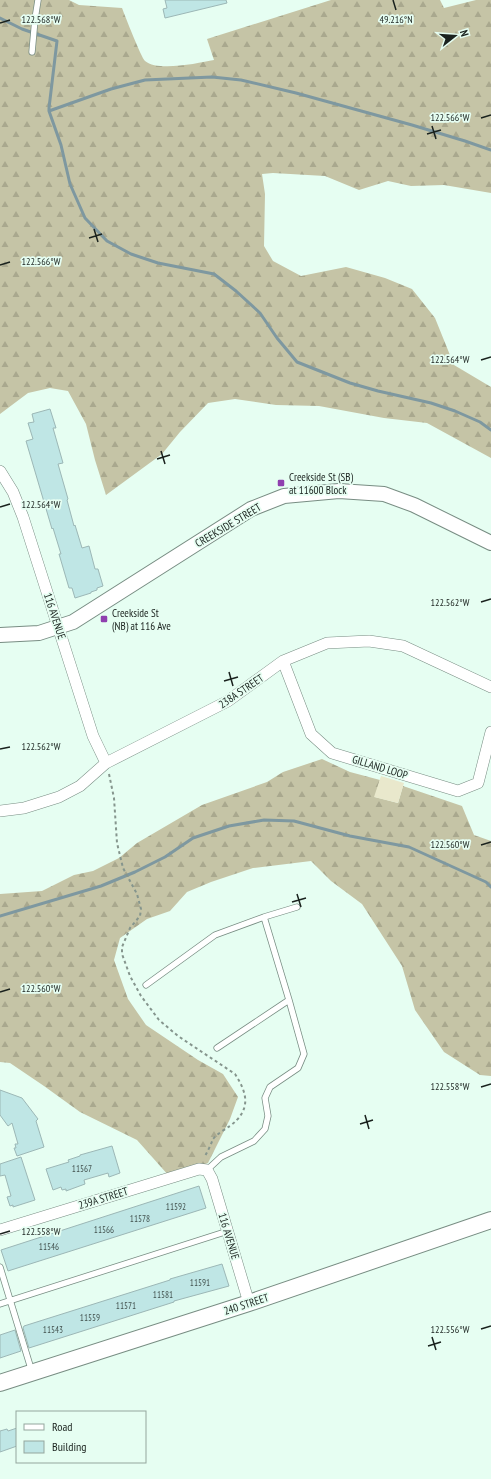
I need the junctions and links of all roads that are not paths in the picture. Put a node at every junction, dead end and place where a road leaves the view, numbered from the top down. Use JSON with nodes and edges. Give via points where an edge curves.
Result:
{"nodes":[{"id":1,"x":38,"y":0,"type":"edge"},
{"id":2,"x":32,"y":52,"type":"dead end"},
{"id":3,"x":0,"y":471,"type":"edge"},
{"id":4,"x":491,"y":543,"type":"edge"},
{"id":5,"x":58,"y":628,"type":"junction"},
{"id":6,"x":0,"y":635,"type":"edge"},
{"id":7,"x":283,"y":661,"type":"junction"},
{"id":8,"x":491,"y":688,"type":"edge"},
{"id":9,"x":491,"y":732,"type":"edge"},
{"id":10,"x":106,"y":763,"type":"junction"},
{"id":11,"x":0,"y":811,"type":"edge"},
{"id":12,"x":297,"y":907,"type":"dead end"},
{"id":13,"x":264,"y":917,"type":"junction"},
{"id":14,"x":146,"y":985,"type":"dead end"},
{"id":15,"x":289,"y":1000,"type":"junction"},
{"id":16,"x":217,"y":1048,"type":"dead end"},
{"id":17,"x":207,"y":1170,"type":"junction"},
{"id":18,"x":491,"y":1220,"type":"edge"},
{"id":19,"x":0,"y":1230,"type":"edge"},
{"id":20,"x":228,"y":1231,"type":"junction"},
{"id":21,"x":0,"y":1267,"type":"edge"},
{"id":22,"x":11,"y":1300,"type":"junction"},
{"id":23,"x":249,"y":1303,"type":"junction"},
{"id":24,"x":0,"y":1304,"type":"edge"},
{"id":25,"x":32,"y":1372,"type":"junction"},
{"id":26,"x":0,"y":1383,"type":"edge"}],
"edges":[{"from":1,"to":2,"type":"lane"},
{"from":3,"to":5,"type":"street","name":"116 AVENUE","via":[[20,510]]},
{"from":4,"to":5,"type":"street","name":"CREEKSIDE STREET","via":[[414,505],[384,494],[339,490],[284,496],[251,509],[80,618]]},
{"from":5,"to":6,"type":"street","name":"CREEKSIDE STREET","via":[[39,633]]},
{"from":5,"to":10,"type":"street","name":"116 AVENUE","via":[[93,736]]},
{"from":7,"to":8,"type":"street","name":"238A STREET","via":[[327,643],[369,641],[403,646]]},
{"from":7,"to":9,"type":"street","name":"GILLAND LOOP","via":[[311,734],[332,753],[458,791],[478,783]]},
{"from":7,"to":10,"type":"street","name":"238A STREET","via":[[228,701]]},
{"from":10,"to":11,"type":"street","name":"238A STREET","via":[[80,786],[55,798],[24,808]]},
{"from":12,"to":13,"type":"lane"},
{"from":13,"to":14,"type":"lane","via":[[215,935]]},
{"from":13,"to":15,"type":"lane"},
{"from":15,"to":16,"type":"lane"},
{"from":15,"to":17,"type":"lane","via":[[304,1054],[298,1068],[270,1087],[266,1098],[268,1116],[265,1129],[254,1141],[221,1157]]},
{"from":17,"to":19,"type":"street","name":"239A STREET","via":[[199,1169]]},
{"from":17,"to":20,"type":"street","name":"116 AVENUE"},
{"from":18,"to":23,"type":"main road","name":"240 STREET"},
{"from":20,"to":22,"type":"lane"},
{"from":20,"to":23,"type":"street","name":"116 AVENUE"},
{"from":21,"to":22,"type":"lane"},
{"from":22,"to":24,"type":"lane"},
{"from":22,"to":25,"type":"lane"},
{"from":23,"to":25,"type":"main road","name":"240 STREET"},
{"from":25,"to":26,"type":"main road","name":"240 STREET"}]}
